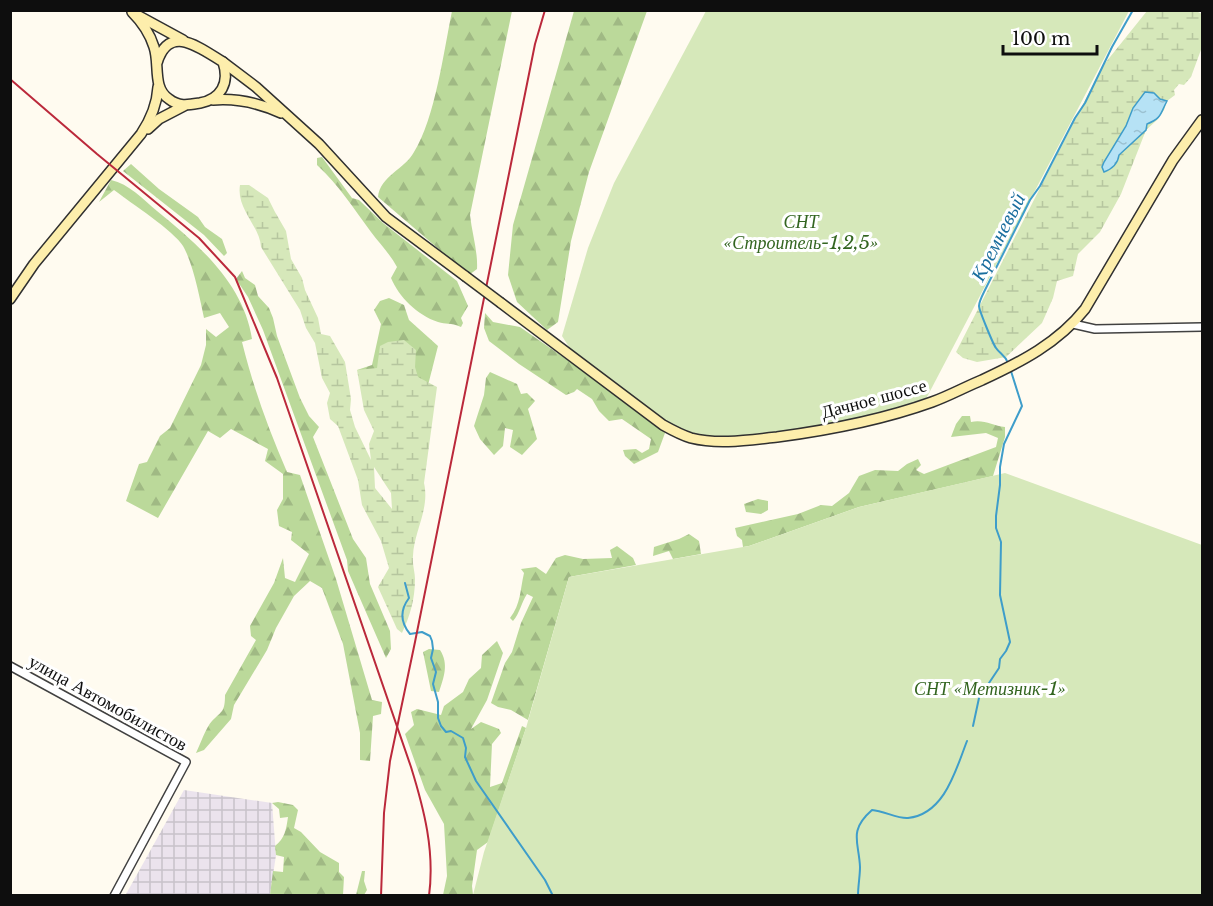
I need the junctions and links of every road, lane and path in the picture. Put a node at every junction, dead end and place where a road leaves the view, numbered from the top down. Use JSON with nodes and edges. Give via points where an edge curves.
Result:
{"nodes":[{"id":1,"x":131,"y":11,"type":"edge"},
{"id":2,"x":186,"y":42,"type":"junction"},
{"id":3,"x":223,"y":62,"type":"junction"},
{"id":4,"x":157,"y":63,"type":"junction"},
{"id":5,"x":158,"y":84,"type":"junction"},
{"id":6,"x":211,"y":100,"type":"junction"},
{"id":7,"x":184,"y":106,"type":"junction"},
{"id":8,"x":287,"y":116,"type":"junction"},
{"id":9,"x":1203,"y":120,"type":"edge"},
{"id":10,"x":141,"y":134,"type":"junction"},
{"id":11,"x":10,"y":299,"type":"edge"},
{"id":12,"x":1073,"y":324,"type":"junction"},
{"id":13,"x":1203,"y":327,"type":"edge"},
{"id":14,"x":10,"y":666,"type":"edge"},
{"id":15,"x":114,"y":896,"type":"edge"}],
"edges":[{"from":1,"to":2,"type":"main road"},
{"from":1,"to":4,"type":"main road","via":[[147,31]]},
{"from":2,"to":3,"type":"main road"},
{"from":2,"to":4,"type":"main road","via":[[167,44]]},
{"from":3,"to":6,"type":"main road","via":[[226,80]]},
{"from":3,"to":8,"type":"main road","name":"Дачное шоссе"},
{"from":4,"to":5,"type":"main road"},
{"from":5,"to":7,"type":"main road","via":[[166,97]]},
{"from":5,"to":10,"type":"main road","via":[[155,108]]},
{"from":6,"to":7,"type":"main road"},
{"from":6,"to":8,"type":"main road","via":[[259,104]]},
{"from":7,"to":10,"type":"main road"},
{"from":8,"to":12,"type":"main road","name":"Дачное шоссе","bridge":true,"via":[[319,144],[386,217],[681,435],[734,442],[843,427],[888,416],[934,402],[1017,364]]},
{"from":9,"to":12,"type":"main road","name":"Дачное шоссе","via":[[1173,160]]},
{"from":10,"to":11,"type":"main road","via":[[33,264]]},
{"from":12,"to":13,"type":"street","via":[[1095,329]]},
{"from":14,"to":15,"type":"street","name":"улица Автомобилистов","via":[[186,762]]}]}
